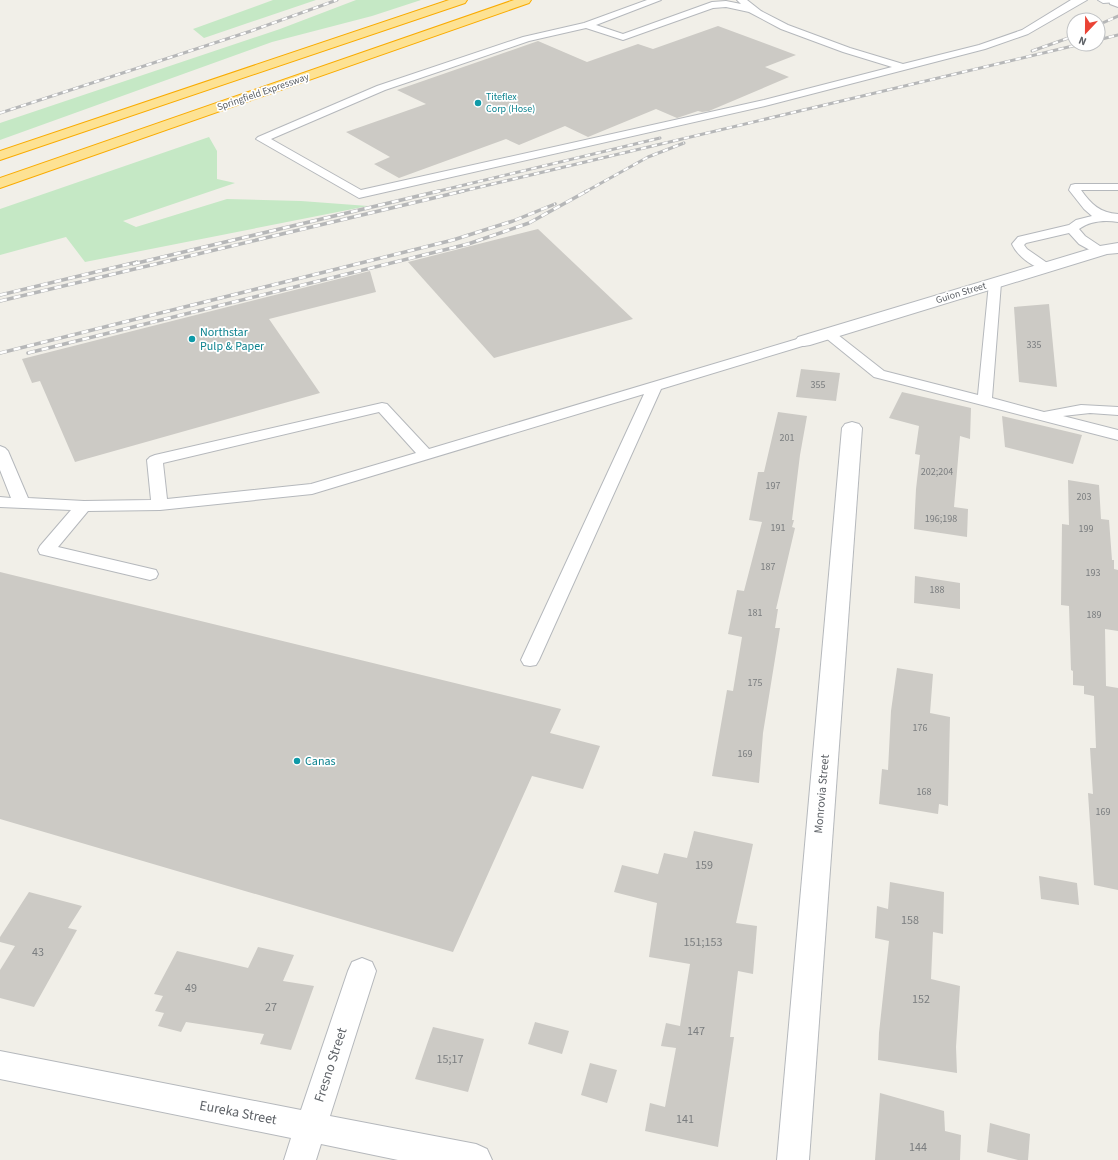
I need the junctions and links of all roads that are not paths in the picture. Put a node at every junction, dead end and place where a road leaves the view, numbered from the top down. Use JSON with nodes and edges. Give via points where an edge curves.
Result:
{"nodes":[{"id":1,"x":461,"y":0,"type":"edge"},
{"id":2,"x":525,"y":0,"type":"edge"},
{"id":3,"x":656,"y":0,"type":"edge"},
{"id":4,"x":742,"y":0,"type":"edge"},
{"id":5,"x":1082,"y":0,"type":"edge"},
{"id":6,"x":750,"y":10,"type":"junction"},
{"id":7,"x":587,"y":25,"type":"junction"},
{"id":8,"x":902,"y":67,"type":"junction"},
{"id":9,"x":0,"y":156,"type":"edge"},
{"id":10,"x":0,"y":183,"type":"edge"},
{"id":11,"x":1118,"y":188,"type":"edge"},
{"id":12,"x":1113,"y":218,"type":"edge"},
{"id":13,"x":1073,"y":228,"type":"junction"},
{"id":14,"x":1118,"y":248,"type":"edge"},
{"id":15,"x":1098,"y":251,"type":"junction"},
{"id":16,"x":1048,"y":267,"type":"junction"},
{"id":17,"x":995,"y":283,"type":"junction"},
{"id":18,"x":828,"y":334,"type":"junction"},
{"id":19,"x":804,"y":341,"type":"joint"},
{"id":20,"x":655,"y":386,"type":"junction"},
{"id":21,"x":984,"y":402,"type":"junction"},
{"id":22,"x":1118,"y":412,"type":"edge"},
{"id":23,"x":1043,"y":417,"type":"junction"},
{"id":24,"x":852,"y":428,"type":"dead end"},
{"id":25,"x":1118,"y":436,"type":"edge"},
{"id":26,"x":0,"y":451,"type":"edge"},
{"id":27,"x":426,"y":455,"type":"junction"},
{"id":28,"x":0,"y":502,"type":"edge"},
{"id":29,"x":22,"y":504,"type":"junction"},
{"id":30,"x":160,"y":505,"type":"junction"},
{"id":31,"x":84,"y":506,"type":"junction"},
{"id":32,"x":150,"y":574,"type":"dead end"},
{"id":33,"x":530,"y":660,"type":"dead end"},
{"id":34,"x":362,"y":971,"type":"dead end"},
{"id":35,"x":0,"y":1065,"type":"edge"},
{"id":36,"x":311,"y":1128,"type":"junction"},
{"id":37,"x":300,"y":1160,"type":"edge"},
{"id":38,"x":476,"y":1160,"type":"edge"},
{"id":39,"x":793,"y":1160,"type":"edge"}],
"edges":[{"from":1,"to":9,"type":"highway","name":"Springfield Expressway"},
{"from":2,"to":10,"type":"highway","name":"Springfield Expressway"},
{"from":3,"to":7,"type":"lane"},
{"from":4,"to":6,"type":"lane"},
{"from":5,"to":8,"type":"lane","via":[[1076,1],[1025,32],[982,47]]},
{"from":6,"to":7,"type":"lane","via":[[726,4],[712,5],[623,37]]},
{"from":6,"to":8,"type":"lane","via":[[772,22],[833,45]]},
{"from":7,"to":8,"type":"lane","via":[[526,39],[381,88],[262,139],[359,194],[750,106]]},
{"from":11,"to":12,"type":"lane","via":[[1075,187],[1088,209]]},
{"from":12,"to":13,"type":"lane","via":[[1087,221]]},
{"from":13,"to":15,"type":"lane","via":[[1074,233]]},
{"from":13,"to":16,"type":"lane","via":[[1022,240],[1018,244],[1024,252]]},
{"from":14,"to":15,"type":"street","name":"Guion Street"},
{"from":15,"to":16,"type":"street","name":"Guion Street"},
{"from":16,"to":17,"type":"street","name":"Guion Street"},
{"from":17,"to":18,"type":"street","name":"Guion Street"},
{"from":17,"to":21,"type":"lane"},
{"from":18,"to":19,"type":"street","name":"Guion Street"},
{"from":18,"to":21,"type":"lane","via":[[879,374]]},
{"from":19,"to":20,"type":"lane"},
{"from":20,"to":27,"type":"lane"},
{"from":20,"to":33,"type":"lane"},
{"from":21,"to":23,"type":"lane"},
{"from":22,"to":23,"type":"lane","via":[[1097,408],[1075,409]]},
{"from":23,"to":25,"type":"lane"},
{"from":24,"to":39,"type":"street","name":"Monrovia Street"},
{"from":26,"to":29,"type":"lane"},
{"from":27,"to":30,"type":"lane","via":[[312,489]]},
{"from":27,"to":30,"type":"lane","via":[[382,407],[155,460]]},
{"from":28,"to":29,"type":"lane"},
{"from":29,"to":31,"type":"lane"},
{"from":30,"to":31,"type":"lane"},
{"from":31,"to":32,"type":"lane","via":[[46,550]]},
{"from":34,"to":36,"type":"street","name":"Fresno Street"},
{"from":35,"to":36,"type":"street","name":"Eureka Street"},
{"from":36,"to":37,"type":"street","name":"Fresno Street"},
{"from":36,"to":38,"type":"street","name":"Eureka Street"}]}
